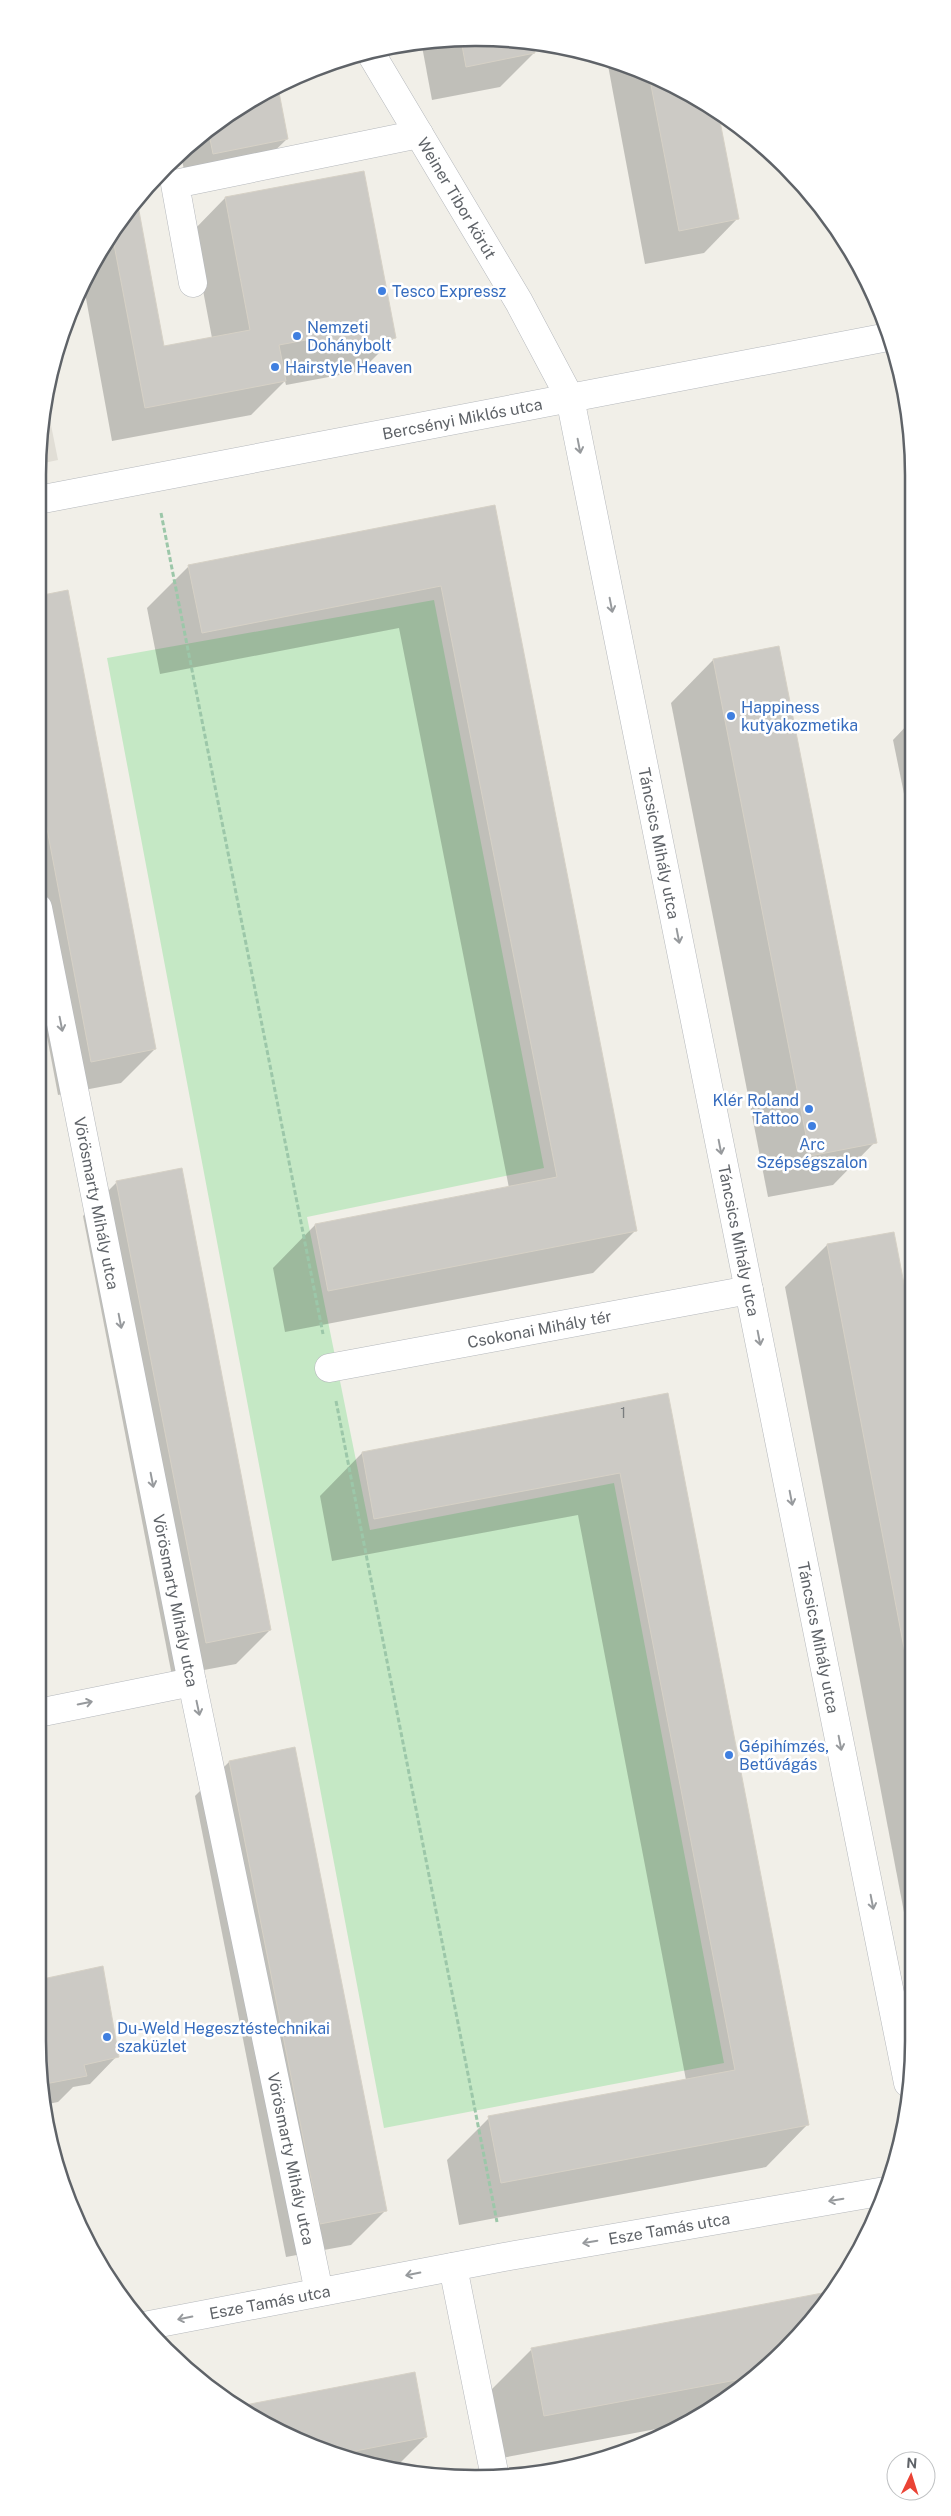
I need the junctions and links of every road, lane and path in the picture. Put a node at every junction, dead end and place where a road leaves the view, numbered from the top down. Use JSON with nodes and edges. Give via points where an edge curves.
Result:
{"nodes":[{"id":1,"x":374,"y":59,"type":"edge"},
{"id":2,"x":419,"y":134,"type":"junction"},
{"id":3,"x":193,"y":283,"type":"dead end"},
{"id":4,"x":882,"y":338,"type":"edge"},
{"id":5,"x":570,"y":398,"type":"junction"},
{"id":6,"x":46,"y":498,"type":"edge"},
{"id":7,"x":46,"y":948,"type":"edge"},
{"id":8,"x":749,"y":1290,"type":"junction"},
{"id":9,"x":330,"y":1368,"type":"dead end"},
{"id":10,"x":192,"y":1682,"type":"junction"},
{"id":11,"x":46,"y":1711,"type":"edge"},
{"id":12,"x":904,"y":2064,"type":"edge"},
{"id":13,"x":877,"y":2192,"type":"edge"},
{"id":14,"x":453,"y":2266,"type":"junction"},
{"id":15,"x":318,"y":2292,"type":"junction"},
{"id":16,"x":153,"y":2324,"type":"edge"},
{"id":17,"x":493,"y":2469,"type":"edge"}],
"edges":[{"from":1,"to":2,"type":"street","name":"Weiner Tibor körút"},
{"from":2,"to":3,"type":"street","via":[[175,184]]},
{"from":2,"to":5,"type":"street","name":"Weiner Tibor körút","via":[[519,302]]},
{"from":4,"to":5,"type":"street","name":"Bercsényi Miklós utca"},
{"from":5,"to":6,"type":"street","name":"Bercsényi Miklós utca"},
{"from":5,"to":8,"type":"street","name":"Táncsics Mihály utca","one_way":true},
{"from":7,"to":10,"type":"street","name":"Vörösmarty Mihály utca","one_way":true},
{"from":8,"to":9,"type":"street","name":"Csokonai Mihály tér"},
{"from":8,"to":12,"type":"street","name":"Táncsics Mihály utca","one_way":true},
{"from":11,"to":10,"type":"street","one_way":true},
{"from":10,"to":15,"type":"street","name":"Vörösmarty Mihály utca","one_way":true},
{"from":13,"to":14,"type":"street","name":"Esze Tamás utca","one_way":true},
{"from":14,"to":15,"type":"street","name":"Esze Tamás utca","one_way":true},
{"from":14,"to":17,"type":"street"},
{"from":15,"to":16,"type":"street","name":"Esze Tamás utca","one_way":true}]}
